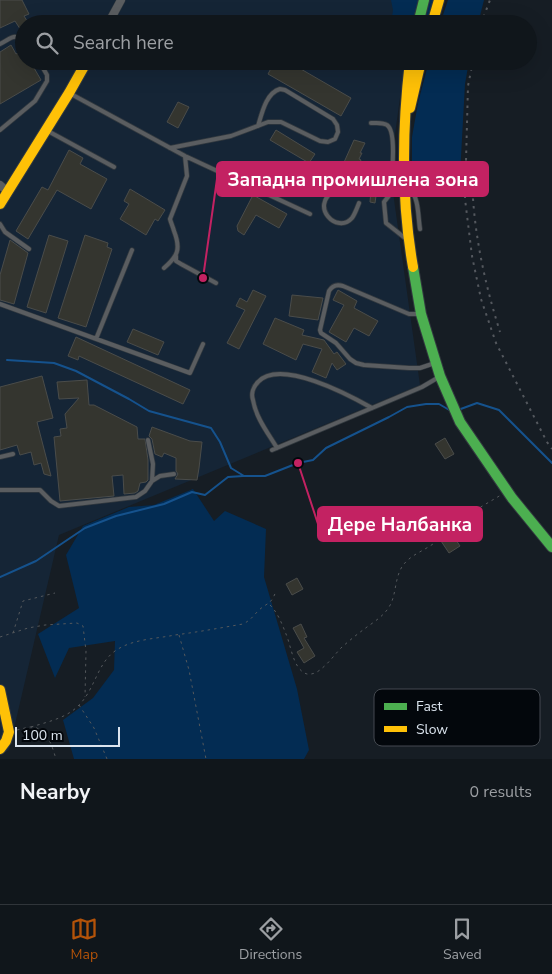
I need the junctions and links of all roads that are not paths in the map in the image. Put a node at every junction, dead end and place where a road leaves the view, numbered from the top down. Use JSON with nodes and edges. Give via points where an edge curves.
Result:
{"nodes":[{"id":1,"x":121,"y":0,"type":"edge"},
{"id":2,"x":424,"y":0,"type":"edge"},
{"id":3,"x":439,"y":0,"type":"edge"},
{"id":4,"x":113,"y":15,"type":"edge"},
{"id":5,"x":420,"y":15,"type":"edge"},
{"id":6,"x":435,"y":15,"type":"edge"},
{"id":7,"x":15,"y":37,"type":"edge"},
{"id":8,"x":0,"y":44,"type":"edge"},
{"id":9,"x":43,"y":70,"type":"edge"},
{"id":10,"x":82,"y":70,"type":"edge"},
{"id":11,"x":409,"y":70,"type":"edge"},
{"id":12,"x":420,"y":70,"type":"edge"},
{"id":13,"x":68,"y":93,"type":"junction"},
{"id":14,"x":371,"y":123,"type":"dead end"},
{"id":15,"x":258,"y":126,"type":"junction"},
{"id":16,"x":405,"y":126,"type":"junction"},
{"id":17,"x":0,"y":130,"type":"edge"},
{"id":18,"x":46,"y":130,"type":"junction"},
{"id":19,"x":170,"y":148,"type":"junction"},
{"id":20,"x":185,"y":156,"type":"junction"},
{"id":21,"x":114,"y":167,"type":"dead end"},
{"id":22,"x":339,"y":174,"type":"dead end"},
{"id":23,"x":396,"y":185,"type":"junction"},
{"id":24,"x":4,"y":188,"type":"edge"},
{"id":25,"x":359,"y":203,"type":"dead end"},
{"id":26,"x":0,"y":204,"type":"edge"},
{"id":27,"x":310,"y":214,"type":"dead end"},
{"id":28,"x":0,"y":224,"type":"edge"},
{"id":29,"x":420,"y":229,"type":"dead end"},
{"id":30,"x":408,"y":241,"type":"junction"},
{"id":31,"x":29,"y":249,"type":"dead end"},
{"id":32,"x":132,"y":250,"type":"dead end"},
{"id":33,"x":176,"y":256,"type":"junction"},
{"id":34,"x":164,"y":268,"type":"dead end"},
{"id":35,"x":216,"y":283,"type":"dead end"},
{"id":36,"x":0,"y":304,"type":"edge"},
{"id":37,"x":421,"y":314,"type":"junction"},
{"id":38,"x":96,"y":339,"type":"junction"},
{"id":39,"x":203,"y":344,"type":"dead end"},
{"id":40,"x":436,"y":363,"type":"junction"},
{"id":41,"x":440,"y":376,"type":"junction"},
{"id":42,"x":372,"y":408,"type":"junction"},
{"id":43,"x":148,"y":440,"type":"dead end"},
{"id":44,"x":277,"y":448,"type":"junction"},
{"id":45,"x":272,"y":450,"type":"dead end"},
{"id":46,"x":14,"y":454,"type":"dead end"},
{"id":47,"x":0,"y":456,"type":"edge"},
{"id":48,"x":174,"y":474,"type":"dead end"},
{"id":49,"x":152,"y":481,"type":"junction"},
{"id":50,"x":0,"y":490,"type":"edge"},
{"id":51,"x":552,"y":547,"type":"edge"},
{"id":52,"x":0,"y":690,"type":"edge"},
{"id":53,"x":0,"y":749,"type":"edge"}],
"edges":[{"from":1,"to":4,"type":"street"},
{"from":2,"to":5,"type":"street"},
{"from":3,"to":6,"type":"street"},
{"from":7,"to":8,"type":"lane"},
{"from":9,"to":17,"type":"lane","via":[[47,81],[35,101]]},
{"from":10,"to":13,"type":"street"},
{"from":11,"to":16,"type":"street"},
{"from":12,"to":16,"type":"street"},
{"from":13,"to":18,"type":"street"},
{"from":13,"to":19,"type":"lane"},
{"from":14,"to":23,"type":"lane","via":[[384,123],[391,128]]},
{"from":15,"to":15,"type":"lane","via":[[281,122],[324,142],[335,139],[338,132],[332,119],[280,89],[273,92],[264,106]]},
{"from":15,"to":19,"type":"lane","via":[[231,136]]},
{"from":16,"to":23,"type":"street","via":[[404,176]]},
{"from":18,"to":21,"type":"lane"},
{"from":18,"to":24,"type":"street"},
{"from":19,"to":20,"type":"lane"},
{"from":20,"to":27,"type":"lane"},
{"from":20,"to":33,"type":"lane","via":[[187,176],[170,219],[177,239]]},
{"from":22,"to":23,"type":"lane","via":[[356,180],[378,173]]},
{"from":23,"to":25,"type":"lane","via":[[334,191],[327,197],[325,212],[336,222],[346,221],[352,217]]},
{"from":23,"to":29,"type":"lane","via":[[413,191]]},
{"from":23,"to":30,"type":"street"},
{"from":23,"to":30,"type":"lane","via":[[384,202],[386,222]]},
{"from":24,"to":26,"type":"street"},
{"from":28,"to":31,"type":"lane","via":[[5,232]]},
{"from":30,"to":37,"type":"street"},
{"from":32,"to":38,"type":"lane"},
{"from":33,"to":34,"type":"lane"},
{"from":33,"to":35,"type":"lane","via":[[181,264]]},
{"from":36,"to":38,"type":"lane"},
{"from":37,"to":40,"type":"street"},
{"from":37,"to":40,"type":"lane","via":[[409,314],[337,285],[328,291],[320,330],[356,363],[409,368]]},
{"from":38,"to":39,"type":"lane","via":[[190,373]]},
{"from":40,"to":41,"type":"street"},
{"from":41,"to":42,"type":"lane"},
{"from":41,"to":51,"type":"street","via":[[460,422],[507,491]]},
{"from":42,"to":44,"type":"lane"},
{"from":42,"to":44,"type":"lane","via":[[318,382],[289,375],[262,378],[255,386],[253,400],[261,422]]},
{"from":43,"to":49,"type":"lane","via":[[154,464]]},
{"from":44,"to":45,"type":"lane"},
{"from":46,"to":47,"type":"lane"},
{"from":48,"to":49,"type":"lane"},
{"from":49,"to":50,"type":"lane","via":[[136,498],[59,506],[40,490]]},
{"from":52,"to":53,"type":"street","via":[[9,732]]}]}
